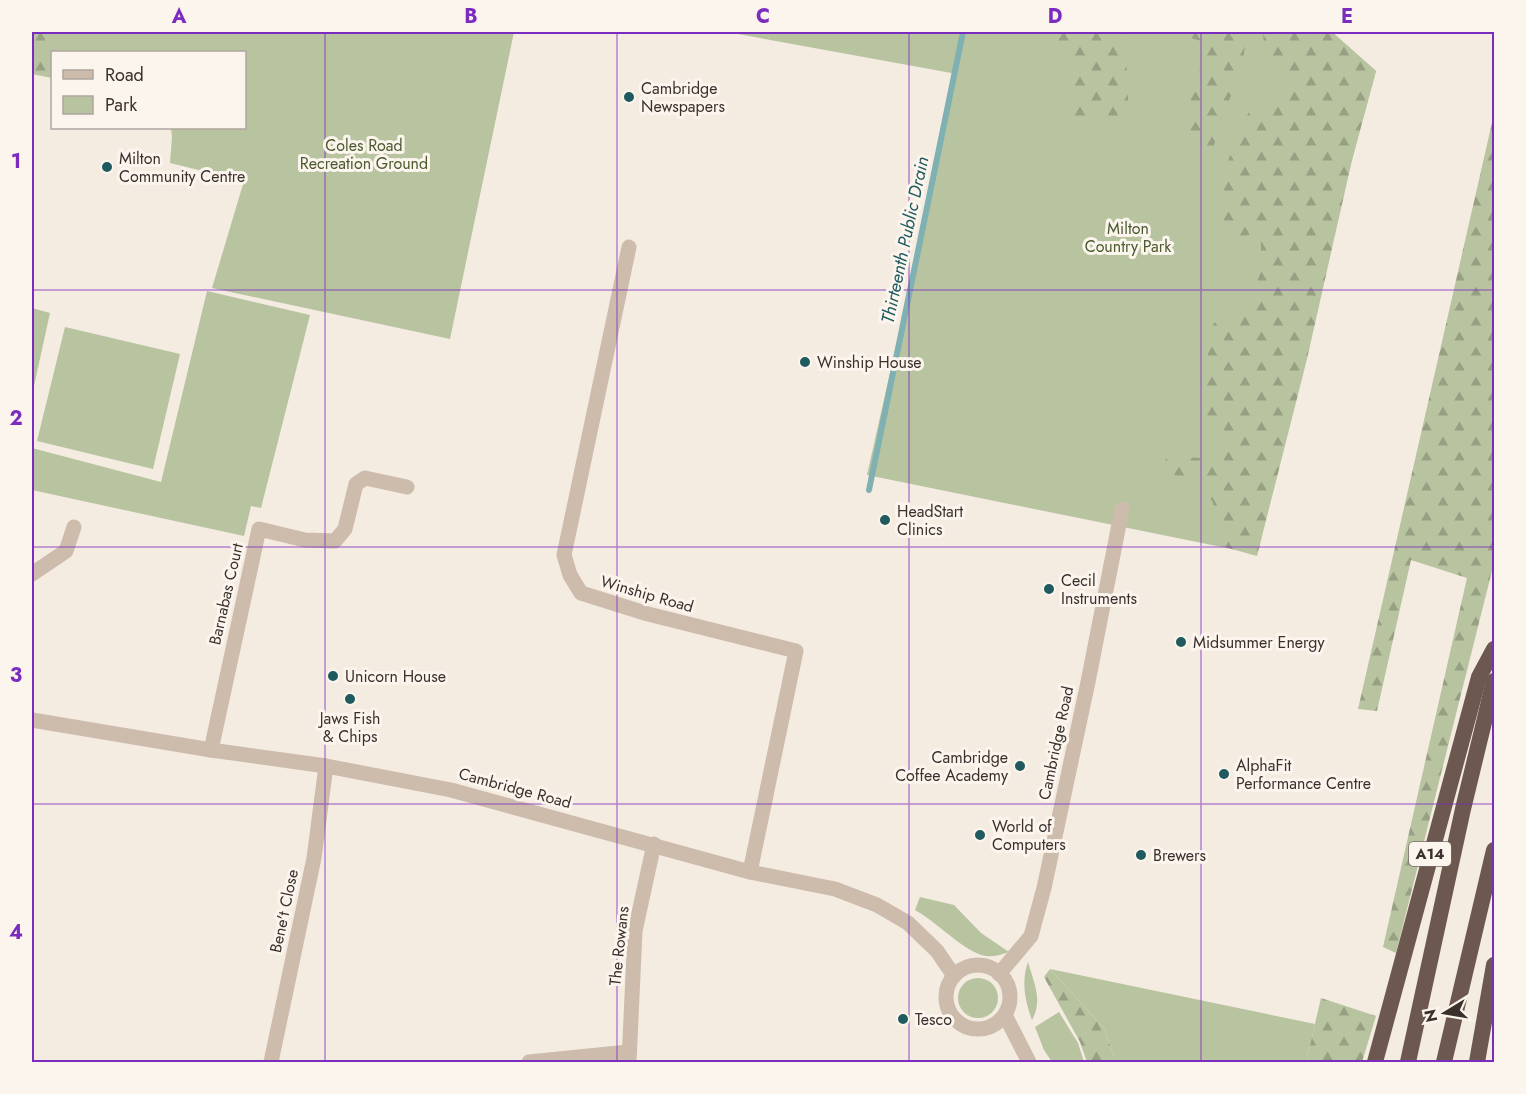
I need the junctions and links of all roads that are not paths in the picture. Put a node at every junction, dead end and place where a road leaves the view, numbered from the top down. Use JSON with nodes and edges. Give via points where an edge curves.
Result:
{"nodes":[{"id":1,"x":629,"y":247,"type":"dead end"},
{"id":2,"x":406,"y":488,"type":"dead end"},
{"id":3,"x":1122,"y":509,"type":"dead end"},
{"id":4,"x":74,"y":527,"type":"dead end"},
{"id":5,"x":32,"y":574,"type":"edge"},
{"id":6,"x":1494,"y":649,"type":"edge"},
{"id":7,"x":1494,"y":681,"type":"edge"},
{"id":8,"x":32,"y":720,"type":"edge"},
{"id":9,"x":211,"y":750,"type":"junction"},
{"id":10,"x":326,"y":766,"type":"junction"},
{"id":11,"x":654,"y":844,"type":"junction"},
{"id":12,"x":1494,"y":850,"type":"edge"},
{"id":13,"x":750,"y":872,"type":"junction"},
{"id":14,"x":1494,"y":965,"type":"edge"},
{"id":15,"x":999,"y":974,"type":"junction"},
{"id":16,"x":954,"y":976,"type":"junction"},
{"id":17,"x":1005,"y":1015,"type":"junction"},
{"id":18,"x":628,"y":1057,"type":"edge"},
{"id":19,"x":271,"y":1062,"type":"edge"},
{"id":20,"x":529,"y":1062,"type":"edge"},
{"id":21,"x":1029,"y":1062,"type":"edge"},
{"id":22,"x":1375,"y":1062,"type":"edge"},
{"id":23,"x":1408,"y":1062,"type":"edge"},
{"id":24,"x":1444,"y":1062,"type":"edge"},
{"id":25,"x":1477,"y":1062,"type":"edge"}],
"edges":[{"from":1,"to":13,"type":"street","name":"Winship Road","via":[[564,555],[581,593],[796,651]]},
{"from":2,"to":9,"type":"street","name":"Barnabas Court","via":[[365,478],[356,484],[345,529],[335,541],[306,540],[259,529]]},
{"from":3,"to":15,"type":"street","name":"Cambridge Road","via":[[1044,888],[1031,936]]},
{"from":4,"to":5,"type":"street","via":[[66,551]]},
{"from":6,"to":22,"type":"highway","number":"A14","via":[[1479,677]]},
{"from":7,"to":23,"type":"highway","number":"A14"},
{"from":8,"to":9,"type":"street","name":"Cambridge Road"},
{"from":9,"to":10,"type":"street","name":"Cambridge Road"},
{"from":10,"to":11,"type":"street","name":"Cambridge Road","via":[[451,790]]},
{"from":10,"to":19,"type":"street","name":"Bene't Close","via":[[314,858]]},
{"from":11,"to":13,"type":"street","name":"Cambridge Road"},
{"from":11,"to":18,"type":"street","name":"The Rowans","via":[[635,931]]},
{"from":12,"to":24,"type":"highway"},
{"from":13,"to":16,"type":"street","name":"Cambridge Road","via":[[835,889],[877,904],[908,923],[937,951]]},
{"from":14,"to":25,"type":"highway"},
{"from":15,"to":16,"type":"street","via":[[976,965]]},
{"from":15,"to":17,"type":"street","via":[[1010,993]]},
{"from":16,"to":17,"type":"street","via":[[946,997],[954,1019],[966,1028],[980,1030]]},
{"from":17,"to":21,"type":"street"},
{"from":18,"to":20,"type":"street","name":"The Rowans"}]}
